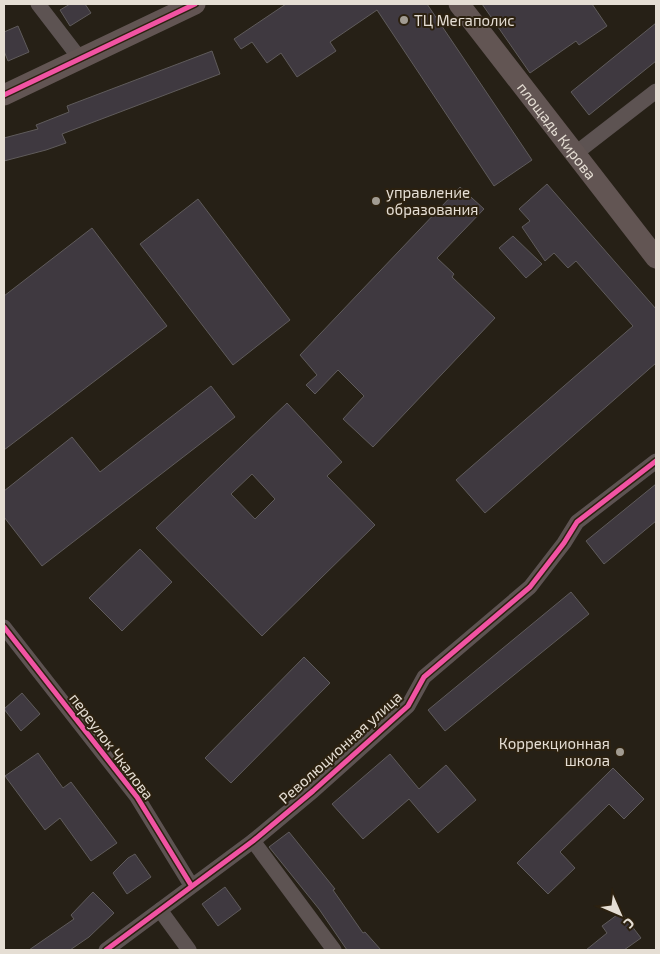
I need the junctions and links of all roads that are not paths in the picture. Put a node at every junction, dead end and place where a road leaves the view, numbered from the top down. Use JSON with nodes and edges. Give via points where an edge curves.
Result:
{"nodes":[{"id":1,"x":38,"y":4,"type":"edge"},
{"id":2,"x":195,"y":4,"type":"edge"},
{"id":3,"x":459,"y":4,"type":"edge"},
{"id":4,"x":81,"y":60,"type":"junction"},
{"id":5,"x":656,"y":92,"type":"edge"},
{"id":6,"x":4,"y":96,"type":"edge"},
{"id":7,"x":576,"y":153,"type":"junction"},
{"id":8,"x":656,"y":258,"type":"edge"},
{"id":9,"x":656,"y":461,"type":"edge"},
{"id":10,"x":4,"y":627,"type":"edge"},
{"id":11,"x":252,"y":841,"type":"junction"},
{"id":12,"x":191,"y":885,"type":"junction"},
{"id":13,"x":160,"y":910,"type":"junction"},
{"id":14,"x":106,"y":950,"type":"edge"},
{"id":15,"x":189,"y":950,"type":"edge"},
{"id":16,"x":334,"y":950,"type":"edge"}],
"edges":[{"from":1,"to":4,"type":"street"},
{"from":2,"to":4,"type":"main road"},
{"from":3,"to":7,"type":"main road","name":"площадь Кирова"},
{"from":4,"to":6,"type":"main road"},
{"from":5,"to":7,"type":"street"},
{"from":7,"to":8,"type":"main road","name":"площадь Кирова"},
{"from":9,"to":11,"type":"street","name":"Революционная улица","via":[[577,522],[530,587],[424,677],[408,706]]},
{"from":10,"to":12,"type":"street","name":"переулок Чкалова","via":[[137,797]]},
{"from":11,"to":12,"type":"street","name":"Революционная улица"},
{"from":11,"to":16,"type":"street"},
{"from":12,"to":13,"type":"street","name":"Революционная улица"},
{"from":13,"to":14,"type":"street","name":"Революционная улица"},
{"from":13,"to":15,"type":"street"}]}
